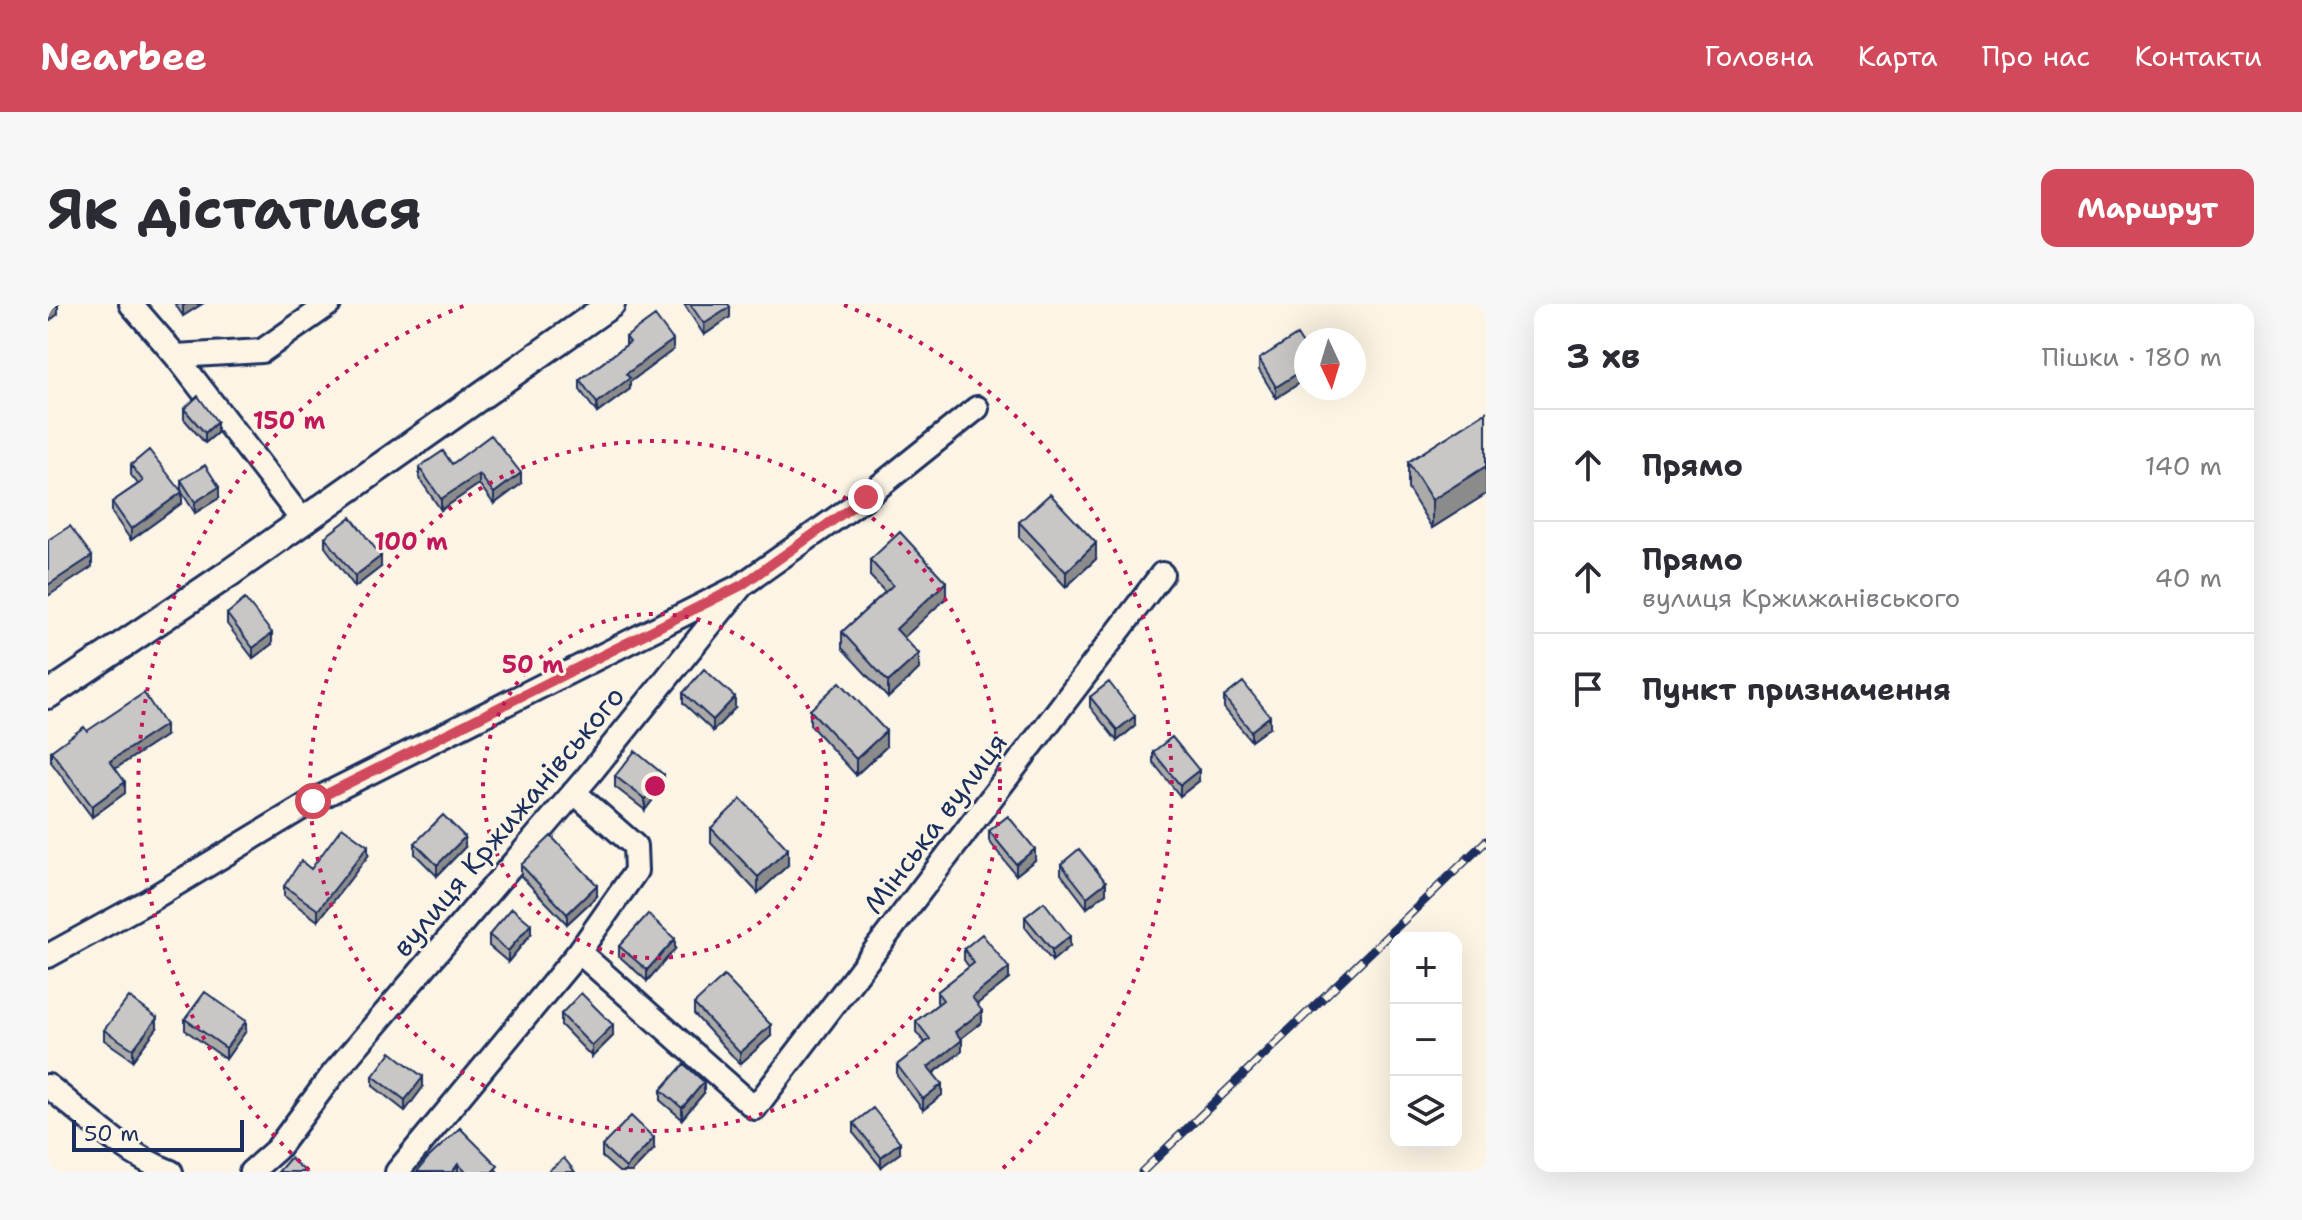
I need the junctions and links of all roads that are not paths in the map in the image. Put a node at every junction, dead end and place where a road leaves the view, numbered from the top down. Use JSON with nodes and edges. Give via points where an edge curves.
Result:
{"nodes":[{"id":1,"x":131,"y":304,"type":"edge"},
{"id":2,"x":329,"y":304,"type":"edge"},
{"id":3,"x":611,"y":304,"type":"edge"},
{"id":4,"x":176,"y":356,"type":"junction"},
{"id":5,"x":977,"y":408,"type":"dead end"},
{"id":6,"x":303,"y":521,"type":"junction"},
{"id":7,"x":1162,"y":574,"type":"dead end"},
{"id":8,"x":742,"y":585,"type":"junction"},
{"id":9,"x":48,"y":695,"type":"edge"},
{"id":10,"x":574,"y":792,"type":"junction"},
{"id":11,"x":579,"y":952,"type":"junction"},
{"id":12,"x":48,"y":956,"type":"edge"},
{"id":13,"x":48,"y":1086,"type":"edge"},
{"id":14,"x":171,"y":1172,"type":"edge"},
{"id":15,"x":251,"y":1172,"type":"edge"},
{"id":16,"x":397,"y":1172,"type":"edge"}],
"edges":[{"from":1,"to":4,"type":"street"},
{"from":2,"to":4,"type":"street","via":[[262,351]]},
{"from":3,"to":6,"type":"street"},
{"from":4,"to":6,"type":"street"},
{"from":5,"to":8,"type":"street","name":"вулиця Кржижанівського","via":[[866,497]]},
{"from":6,"to":9,"type":"street"},
{"from":7,"to":11,"type":"street","name":"Мінська вулиця","via":[[755,1108]]},
{"from":8,"to":10,"type":"street","name":"вулиця Кржижанівського"},
{"from":8,"to":12,"type":"street","via":[[313,801]]},
{"from":10,"to":11,"type":"street","via":[[635,846],[636,871]]},
{"from":10,"to":15,"type":"street","name":"вулиця Кржижанівського","via":[[333,1074],[277,1149]]},
{"from":11,"to":16,"type":"street"},
{"from":13,"to":14,"type":"street","via":[[123,1145]]}]}
